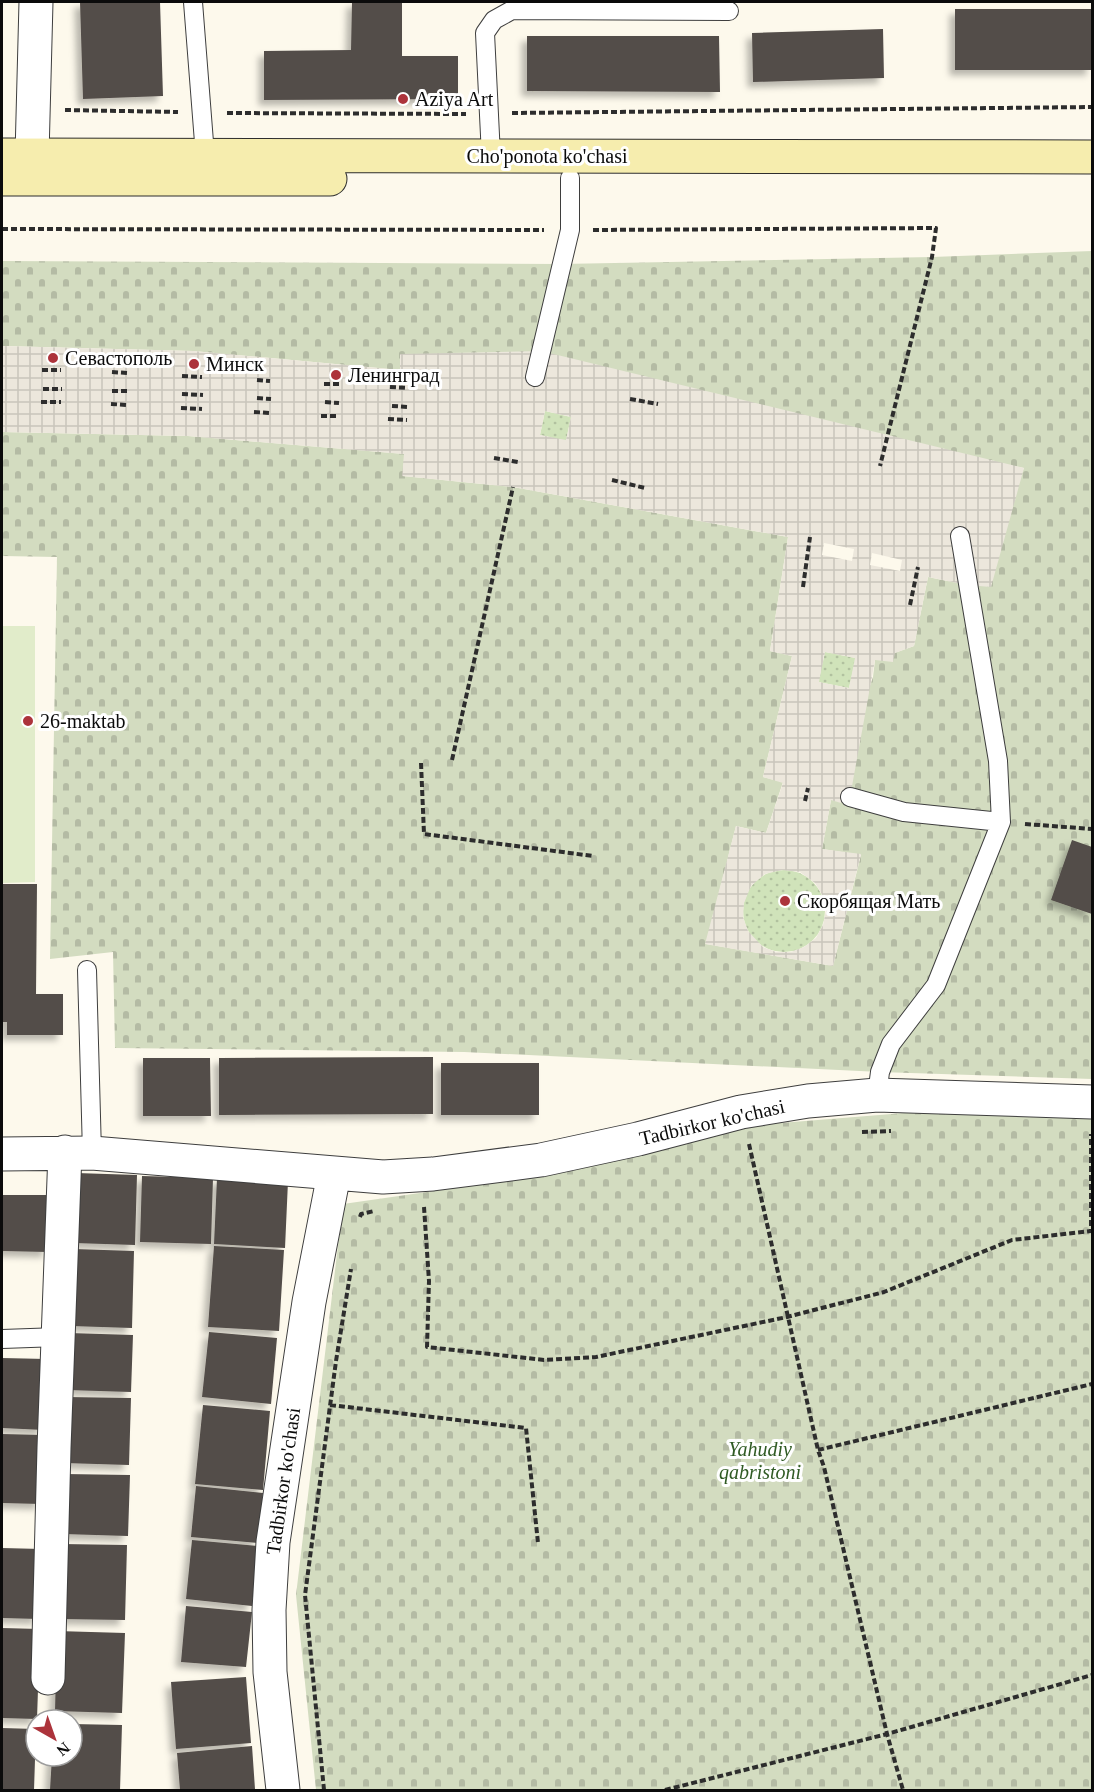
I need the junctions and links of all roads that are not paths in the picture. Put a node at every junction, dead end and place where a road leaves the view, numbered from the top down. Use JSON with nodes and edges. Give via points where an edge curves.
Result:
{"nodes":[{"id":1,"x":36,"y":2,"type":"edge"},
{"id":2,"x":193,"y":2,"type":"edge"},
{"id":3,"x":729,"y":11,"type":"dead end"},
{"id":4,"x":205,"y":155,"type":"junction"},
{"id":5,"x":491,"y":156,"type":"junction"},
{"id":6,"x":1092,"y":157,"type":"edge"},
{"id":7,"x":17,"y":167,"type":"edge"},
{"id":8,"x":1092,"y":177,"type":"edge"},
{"id":9,"x":570,"y":178,"type":"junction"},
{"id":10,"x":535,"y":376,"type":"dead end"},
{"id":11,"x":960,"y":536,"type":"dead end"},
{"id":12,"x":850,"y":797,"type":"dead end"},
{"id":13,"x":1000,"y":822,"type":"junction"},
{"id":14,"x":87,"y":970,"type":"dead end"},
{"id":15,"x":877,"y":1095,"type":"junction"},
{"id":16,"x":1092,"y":1102,"type":"edge"},
{"id":17,"x":78,"y":1153,"type":"junction"},
{"id":18,"x":2,"y":1154,"type":"edge"},
{"id":19,"x":334,"y":1174,"type":"junction"},
{"id":20,"x":59,"y":1337,"type":"junction"},
{"id":21,"x":2,"y":1339,"type":"edge"},
{"id":22,"x":48,"y":1678,"type":"dead end"},
{"id":23,"x":283,"y":1791,"type":"edge"}],
"edges":[{"from":1,"to":7,"type":"street","via":[[33,109]]},
{"from":2,"to":4,"type":"lane"},
{"from":3,"to":5,"type":"lane","via":[[512,10],[494,20],[485,33]]},
{"from":4,"to":5,"type":"main road","name":"Cho'ponota ko'chasi"},
{"from":4,"to":7,"type":"main road","name":"Cho'ponota ko'chasi"},
{"from":5,"to":6,"type":"main road","name":"Cho'ponota ko'chasi"},
{"from":7,"to":9,"type":"main road","name":"Cho'ponota ko'chasi"},
{"from":8,"to":9,"type":"main road","name":"Cho'ponota ko'chasi"},
{"from":9,"to":10,"type":"lane","via":[[570,230]]},
{"from":11,"to":13,"type":"lane","via":[[998,761]]},
{"from":12,"to":13,"type":"lane","via":[[904,812]]},
{"from":13,"to":15,"type":"lane","via":[[936,986],[891,1044],[880,1072]]},
{"from":14,"to":17,"type":"lane"},
{"from":15,"to":16,"type":"street","name":"Tadbirkor ko'chasi"},
{"from":15,"to":19,"type":"street","name":"Tadbirkor ko'chasi","via":[[741,1112],[530,1162],[423,1175]]},
{"from":17,"to":18,"type":"street","name":"Tadbirkor ko'chasi"},
{"from":17,"to":19,"type":"street","name":"Tadbirkor ko'chasi"},
{"from":17,"to":20,"type":"street"},
{"from":19,"to":23,"type":"street","name":"Tadbirkor ko'chasi","via":[[309,1302],[273,1542],[270,1672]]},
{"from":20,"to":21,"type":"lane"},
{"from":20,"to":22,"type":"street"}]}
